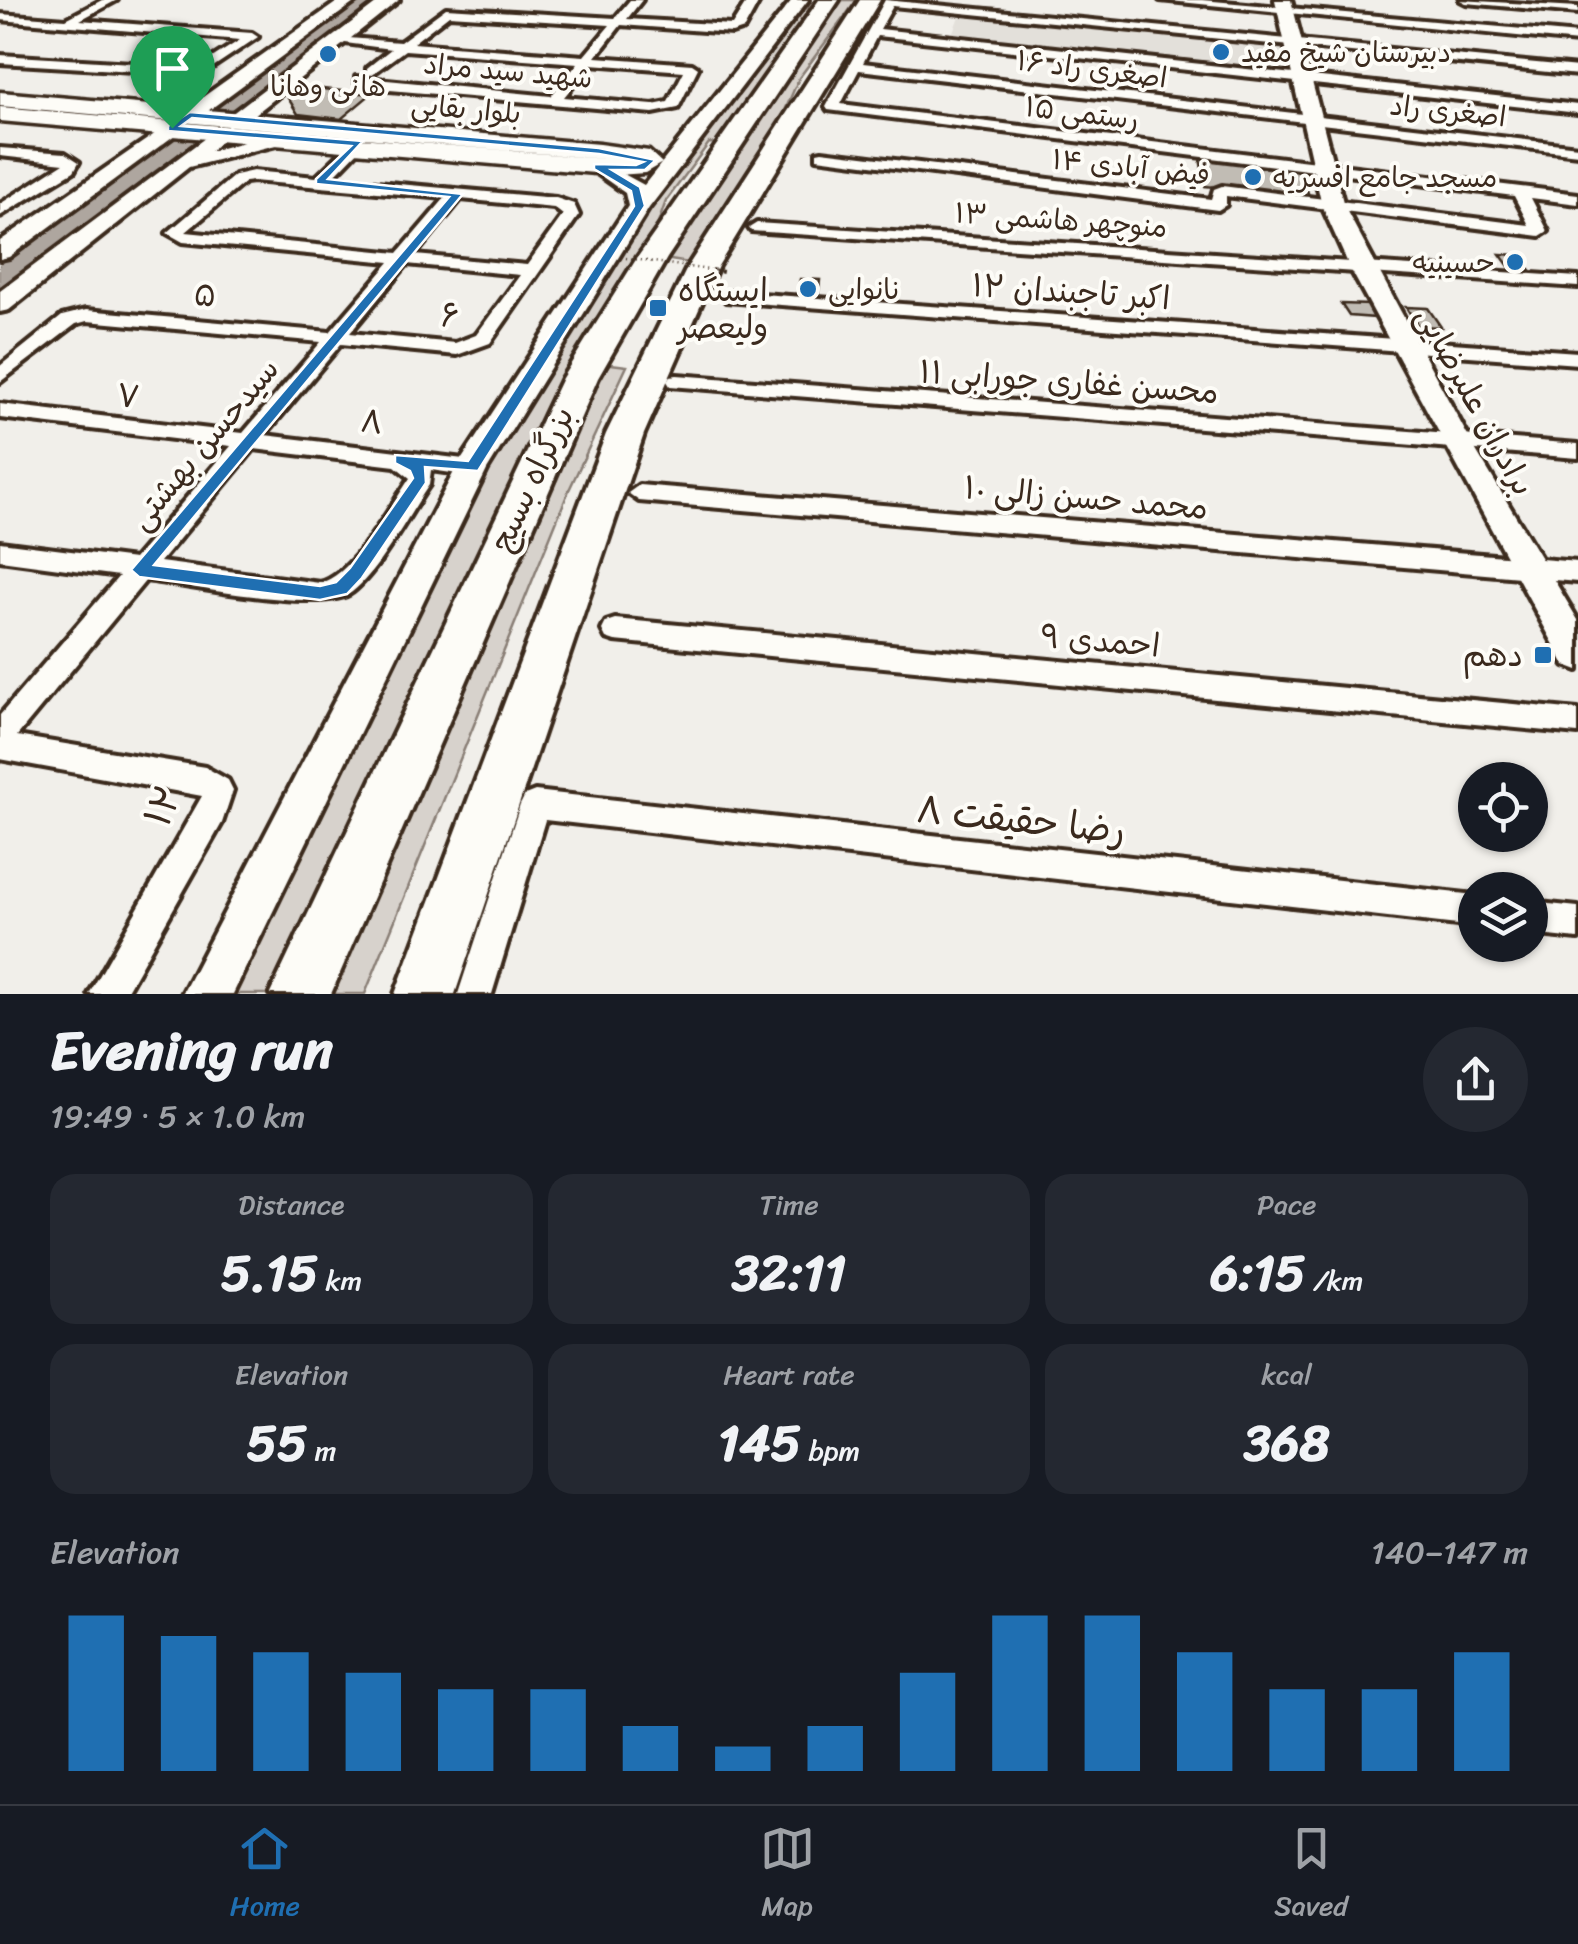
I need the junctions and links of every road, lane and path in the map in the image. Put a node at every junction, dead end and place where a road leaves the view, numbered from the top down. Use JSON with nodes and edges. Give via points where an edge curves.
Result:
{"nodes":[{"id":1,"x":110,"y":0,"type":"edge"},
{"id":2,"x":350,"y":0,"type":"edge"},
{"id":3,"x":391,"y":0,"type":"edge"},
{"id":4,"x":636,"y":0,"type":"edge"},
{"id":5,"x":754,"y":0,"type":"edge"},
{"id":6,"x":800,"y":0,"type":"edge"},
{"id":7,"x":808,"y":0,"type":"edge"},
{"id":8,"x":829,"y":0,"type":"edge"},
{"id":9,"x":1166,"y":0,"type":"edge"},
{"id":10,"x":1466,"y":0,"type":"edge"},
{"id":11,"x":1284,"y":6,"type":"edge"},
{"id":12,"x":1578,"y":10,"type":"edge"},
{"id":13,"x":884,"y":14,"type":"edge"},
{"id":14,"x":788,"y":16,"type":"junction"},
{"id":15,"x":0,"y":17,"type":"edge"},
{"id":16,"x":619,"y":21,"type":"junction"},
{"id":17,"x":68,"y":22,"type":"junction"},
{"id":18,"x":1578,"y":38,"type":"edge"},
{"id":19,"x":336,"y":41,"type":"junction"},
{"id":20,"x":1294,"y":43,"type":"junction"},
{"id":21,"x":403,"y":45,"type":"junction"},
{"id":22,"x":0,"y":58,"type":"edge"},
{"id":23,"x":588,"y":59,"type":"junction"},
{"id":24,"x":859,"y":66,"type":"junction"},
{"id":25,"x":1578,"y":71,"type":"edge"},
{"id":26,"x":1303,"y":79,"type":"junction"},
{"id":27,"x":232,"y":83,"type":"junction"},
{"id":28,"x":269,"y":93,"type":"junction"},
{"id":29,"x":0,"y":99,"type":"edge"},
{"id":30,"x":554,"y":101,"type":"junction"},
{"id":31,"x":1578,"y":108,"type":"edge"},
{"id":32,"x":0,"y":114,"type":"edge"},
{"id":33,"x":125,"y":116,"type":"junction"},
{"id":34,"x":1313,"y":120,"type":"junction"},
{"id":35,"x":206,"y":124,"type":"junction"},
{"id":36,"x":290,"y":131,"type":"junction"},
{"id":37,"x":694,"y":138,"type":"junction"},
{"id":38,"x":359,"y":143,"type":"junction"},
{"id":39,"x":1578,"y":150,"type":"edge"},
{"id":40,"x":0,"y":152,"type":"edge"},
{"id":41,"x":822,"y":155,"type":"dead end"},
{"id":42,"x":598,"y":158,"type":"junction"},
{"id":43,"x":128,"y":160,"type":"junction"},
{"id":44,"x":179,"y":166,"type":"junction"},
{"id":45,"x":1326,"y":168,"type":"junction"},
{"id":46,"x":320,"y":182,"type":"junction"},
{"id":47,"x":1520,"y":192,"type":"junction"},
{"id":48,"x":457,"y":194,"type":"junction"},
{"id":49,"x":1578,"y":199,"type":"edge"},
{"id":50,"x":1334,"y":206,"type":"junction"},
{"id":51,"x":637,"y":210,"type":"junction"},
{"id":52,"x":0,"y":211,"type":"edge"},
{"id":53,"x":757,"y":228,"type":"dead end"},
{"id":54,"x":0,"y":252,"type":"edge"},
{"id":55,"x":626,"y":258,"type":"dead end"},
{"id":56,"x":402,"y":260,"type":"junction"},
{"id":57,"x":1362,"y":268,"type":"junction"},
{"id":58,"x":531,"y":270,"type":"junction"},
{"id":59,"x":724,"y":272,"type":"dead end"},
{"id":60,"x":1578,"y":282,"type":"edge"},
{"id":61,"x":732,"y":297,"type":"dead end"},
{"id":62,"x":0,"y":304,"type":"edge"},
{"id":63,"x":336,"y":337,"type":"junction"},
{"id":64,"x":1405,"y":347,"type":"junction"},
{"id":65,"x":1578,"y":358,"type":"edge"},
{"id":66,"x":0,"y":376,"type":"edge"},
{"id":67,"x":677,"y":381,"type":"dead end"},
{"id":68,"x":0,"y":411,"type":"edge"},
{"id":69,"x":249,"y":440,"type":"junction"},
{"id":70,"x":1456,"y":442,"type":"junction"},
{"id":71,"x":1578,"y":451,"type":"edge"},
{"id":72,"x":400,"y":459,"type":"junction"},
{"id":73,"x":472,"y":468,"type":"junction"},
{"id":74,"x":639,"y":494,"type":"dead end"},
{"id":75,"x":0,"y":551,"type":"edge"},
{"id":76,"x":1528,"y":568,"type":"junction"},
{"id":77,"x":139,"y":570,"type":"junction"},
{"id":78,"x":1578,"y":572,"type":"edge"},
{"id":79,"x":615,"y":630,"type":"dead end"},
{"id":80,"x":1578,"y":654,"type":"edge"},
{"id":81,"x":1578,"y":722,"type":"edge"},
{"id":82,"x":0,"y":736,"type":"edge"},
{"id":83,"x":0,"y":746,"type":"edge"},
{"id":84,"x":1458,"y":910,"type":"edge"},
{"id":85,"x":1548,"y":920,"type":"edge"},
{"id":86,"x":1578,"y":923,"type":"edge"},
{"id":87,"x":106,"y":994,"type":"edge"},
{"id":88,"x":207,"y":994,"type":"edge"},
{"id":89,"x":300,"y":994,"type":"edge"},
{"id":90,"x":425,"y":994,"type":"edge"},
{"id":91,"x":476,"y":994,"type":"edge"}],
"edges":[{"from":1,"to":17,"type":"street"},
{"from":2,"to":27,"type":"main road"},
{"from":3,"to":19,"type":"main road"},
{"from":4,"to":16,"type":"street"},
{"from":5,"to":16,"type":"street","via":[[740,27],[732,29]]},
{"from":6,"to":14,"type":"main road"},
{"from":7,"to":14,"type":"main road"},
{"from":8,"to":89,"type":"highway","name":"بزرگراه بسیج","via":[[652,258],[580,378]]},
{"from":9,"to":11,"type":"street"},
{"from":10,"to":12,"type":"street"},
{"from":11,"to":18,"type":"street"},
{"from":11,"to":20,"type":"main road","name":"برادران علیرضایی"},
{"from":13,"to":20,"type":"street"},
{"from":13,"to":24,"type":"street"},
{"from":13,"to":26,"type":"street"},
{"from":13,"to":90,"type":"highway","name":"بزرگراه بسیج","via":[[703,266],[626,434]]},
{"from":14,"to":37,"type":"main road"},
{"from":15,"to":17,"type":"street"},
{"from":16,"to":21,"type":"street","via":[[446,12]]},
{"from":16,"to":23,"type":"street"},
{"from":17,"to":22,"type":"street","via":[[252,37],[211,68],[190,72]]},
{"from":19,"to":21,"type":"street"},
{"from":19,"to":28,"type":"main road"},
{"from":20,"to":25,"type":"street"},
{"from":20,"to":26,"type":"main road","name":"برادران علیرضایی"},
{"from":21,"to":23,"type":"street"},
{"from":21,"to":30,"type":"street","name":"شهید سید مراد","via":[[366,75],[368,84]]},
{"from":23,"to":30,"type":"street"},
{"from":23,"to":30,"type":"street","name":"شهید سید مراد","via":[[684,66],[692,73],[673,104],[653,109]]},
{"from":24,"to":34,"type":"street","name":"اصغری راد ۱۶"},
{"from":24,"to":45,"type":"street","name":"رستمی ۱۵","via":[[832,107]]},
{"from":26,"to":31,"type":"street"},
{"from":26,"to":34,"type":"main road","name":"برادران علیرضایی"},
{"from":27,"to":33,"type":"main road"},
{"from":27,"to":35,"type":"main road"},
{"from":28,"to":35,"type":"main road"},
{"from":28,"to":36,"type":"main road"},
{"from":29,"to":33,"type":"main road","name":"بلوار بقایی"},
{"from":32,"to":33,"type":"main road","name":"بلوار بقایی"},
{"from":33,"to":35,"type":"main road","name":"بلوار بقایی"},
{"from":33,"to":43,"type":"main road"},
{"from":34,"to":39,"type":"street","name":"اصغری راد"},
{"from":34,"to":45,"type":"main road","name":"برادران علیرضایی"},
{"from":35,"to":36,"type":"main road","name":"بلوار بقایی"},
{"from":35,"to":43,"type":"main road"},
{"from":35,"to":44,"type":"main road"},
{"from":36,"to":38,"type":"main road","name":"بلوار بقایی"},
{"from":36,"to":42,"type":"main road","name":"بلوار بقایی"},
{"from":36,"to":44,"type":"main road"},
{"from":37,"to":42,"type":"main road","name":"بلوار بقایی"},
{"from":37,"to":51,"type":"main road"},
{"from":38,"to":42,"type":"main road","name":"بلوار بقایی"},
{"from":38,"to":46,"type":"street"},
{"from":40,"to":52,"type":"street","via":[[72,162]]},
{"from":41,"to":50,"type":"street","name":"فیض آبادی ۱۴","via":[[1218,205],[1222,191]]},
{"from":42,"to":51,"type":"main road","via":[[636,190]]},
{"from":43,"to":54,"type":"main road"},
{"from":44,"to":62,"type":"main road"},
{"from":45,"to":47,"type":"street","name":"رستمی ۱۵"},
{"from":45,"to":50,"type":"main road","name":"برادران علیرضایی"},
{"from":46,"to":48,"type":"street"},
{"from":46,"to":56,"type":"street","via":[[240,178],[175,233]]},
{"from":47,"to":49,"type":"street","name":"رستمی ۱۵"},
{"from":47,"to":50,"type":"street","name":"فیض آبادی ۱۴","via":[[1540,231]]},
{"from":48,"to":56,"type":"street","name":"سیدحسن بهشتی"},
{"from":48,"to":58,"type":"street","via":[[568,208],[570,215]]},
{"from":50,"to":57,"type":"main road","name":"برادران علیرضایی"},
{"from":51,"to":73,"type":"main road"},
{"from":53,"to":57,"type":"street","name":"منوچهر هاشمی ۱۳"},
{"from":55,"to":59,"type":"path","bridge":true},
{"from":56,"to":58,"type":"street"},
{"from":56,"to":63,"type":"street","name":"سیدحسن بهشتی"},
{"from":57,"to":60,"type":"street","name":"منوچهر هاشمی ۱۳"},
{"from":57,"to":64,"type":"main road","name":"برادران علیرضایی"},
{"from":58,"to":63,"type":"street","name":"۶","via":[[472,346]]},
{"from":61,"to":64,"type":"street","name":"اکبر تاجبندان ۱۲"},
{"from":63,"to":66,"type":"street","name":"۵","via":[[102,315],[68,320]]},
{"from":63,"to":69,"type":"street","name":"سیدحسن بهشتی"},
{"from":64,"to":65,"type":"street","name":"اکبر تاجبندان ۱۲"},
{"from":64,"to":70,"type":"main road","name":"برادران علیرضایی"},
{"from":67,"to":70,"type":"street","name":"محسن غفاری جورابی ۱۱"},
{"from":68,"to":69,"type":"street","name":"۷"},
{"from":69,"to":72,"type":"street","name":"۸"},
{"from":69,"to":77,"type":"street","name":"سیدحسن بهشتی"},
{"from":70,"to":71,"type":"street","name":"محسن غفاری جورابی ۱۱"},
{"from":70,"to":76,"type":"main road","name":"برادران علیرضایی"},
{"from":72,"to":73,"type":"street"},
{"from":72,"to":77,"type":"street","name":"۸","via":[[421,478],[341,588],[320,593]]},
{"from":73,"to":88,"type":"main road"},
{"from":74,"to":76,"type":"street","name":"محمد حسن زالی ۱۰"},
{"from":75,"to":77,"type":"street"},
{"from":76,"to":78,"type":"street","name":"محمد حسن زالی ۱۰"},
{"from":76,"to":80,"type":"main road","name":"برادران علیرضایی"},
{"from":77,"to":82,"type":"street","name":"سیدحسن بهشتی"},
{"from":79,"to":81,"type":"street","name":"احمدی ۹"},
{"from":83,"to":87,"type":"street","name":"۱۲","via":[[205,780],[218,790]]},
{"from":84,"to":91,"type":"street","name":"رضا حقیقت ۸","via":[[547,806]]},
{"from":85,"to":86,"type":"street"}]}
